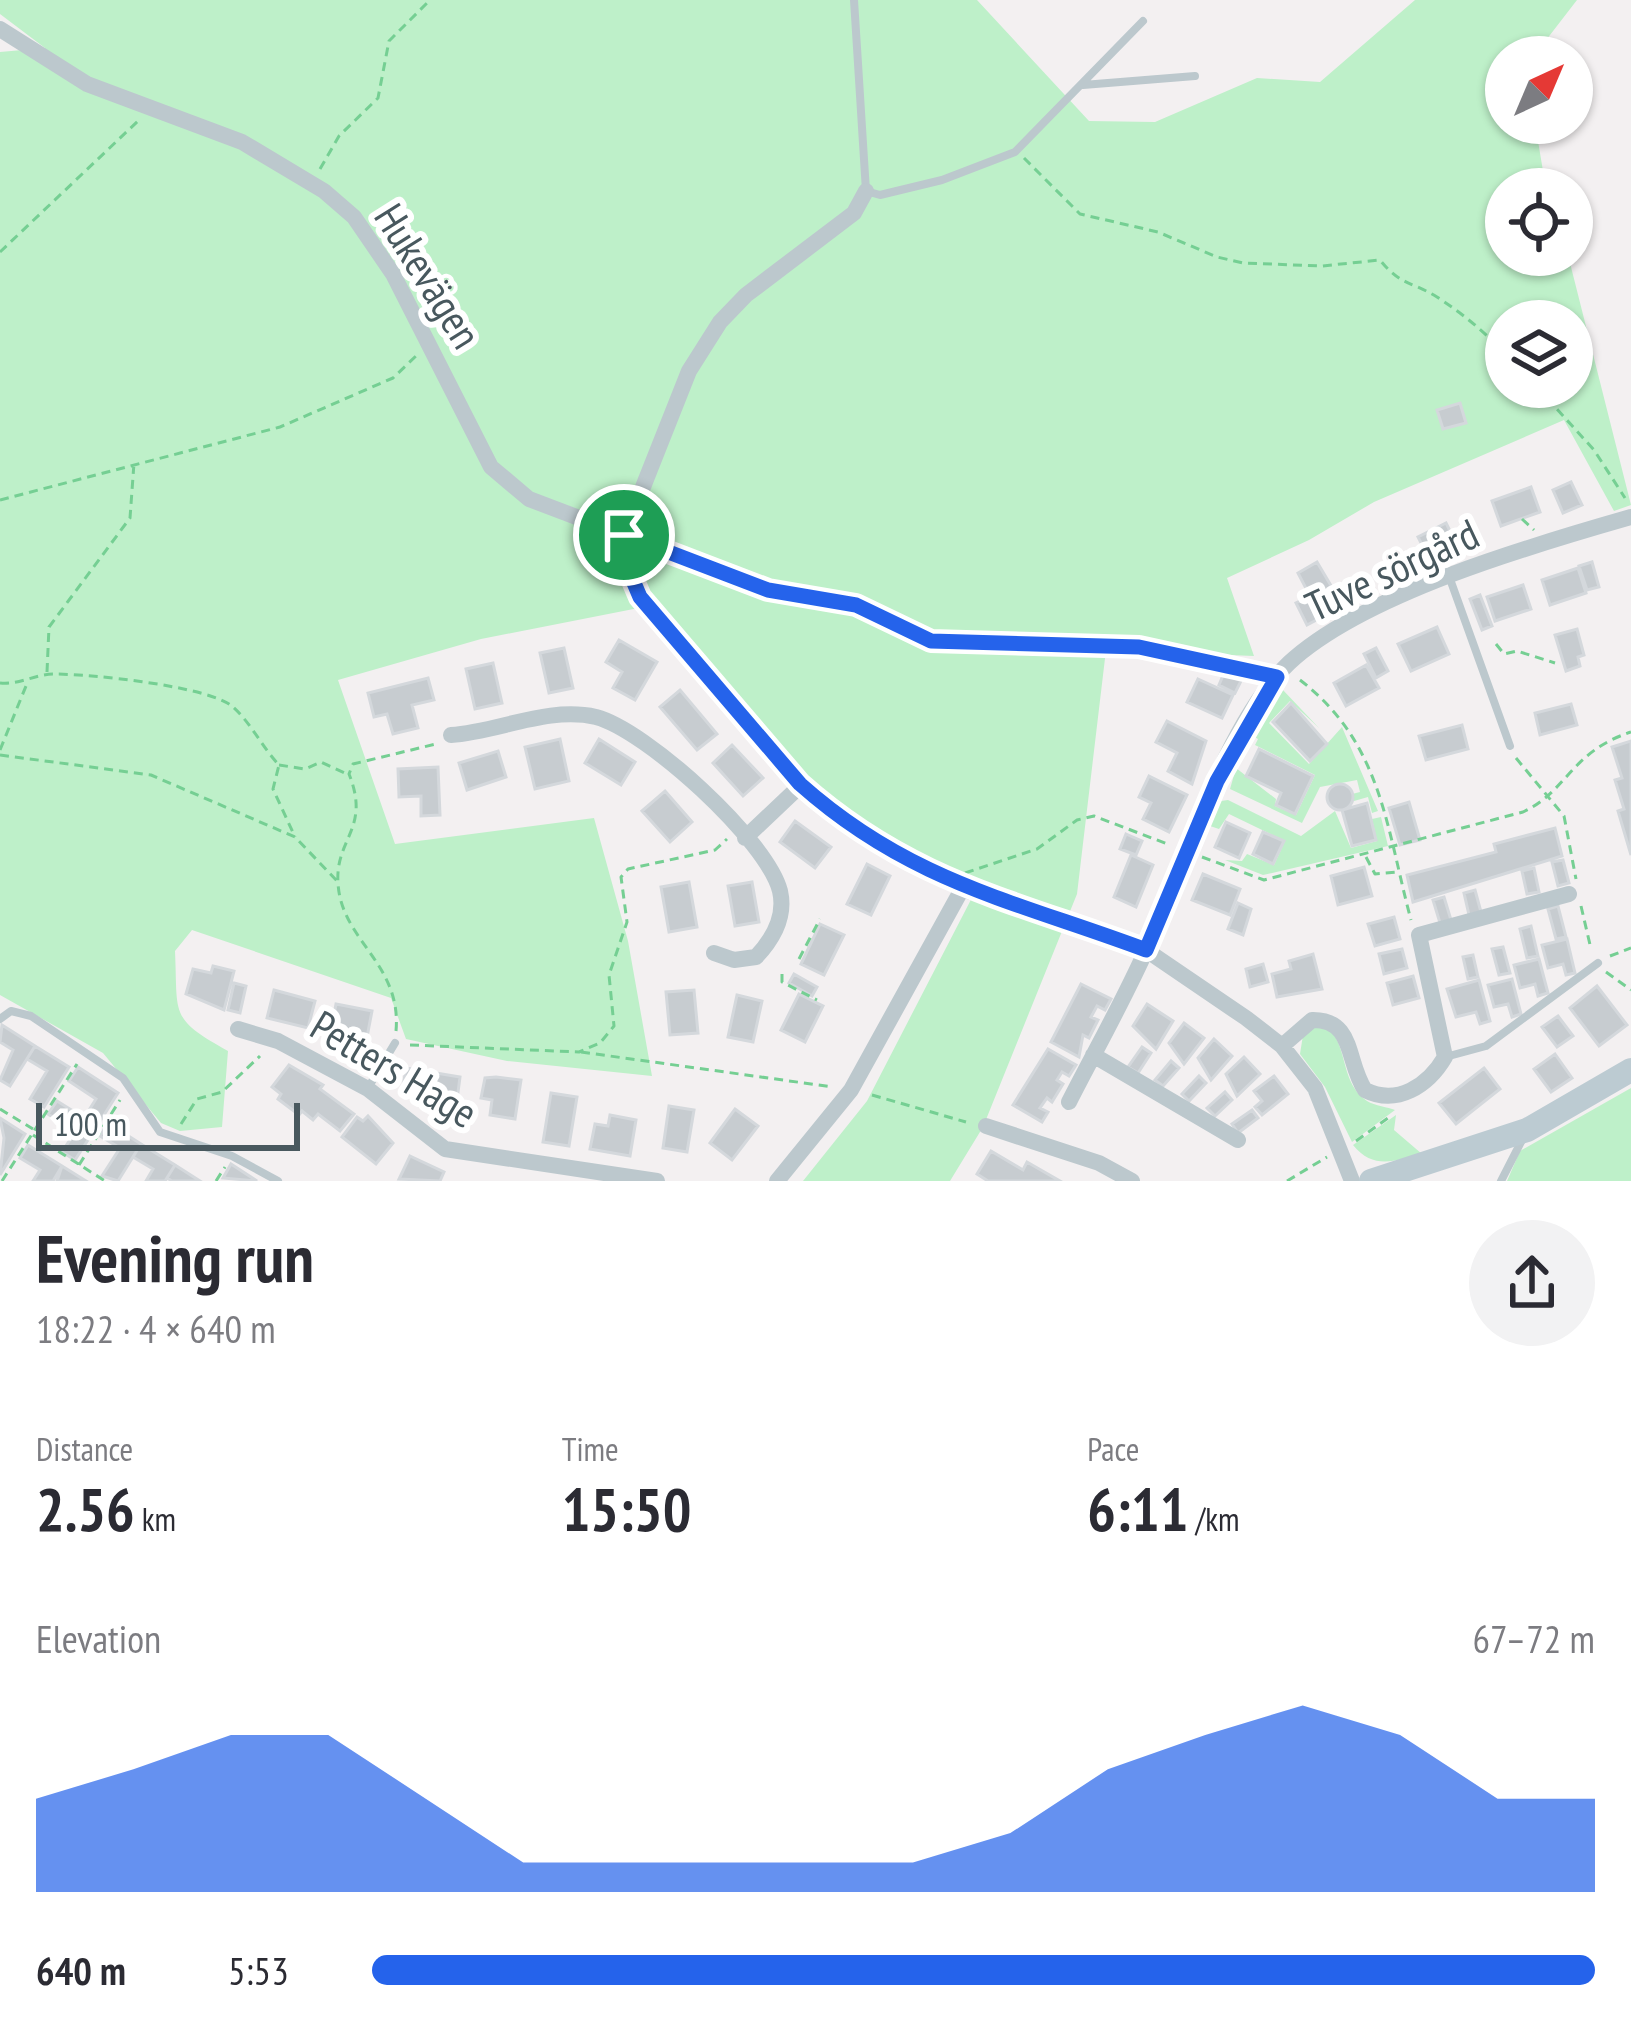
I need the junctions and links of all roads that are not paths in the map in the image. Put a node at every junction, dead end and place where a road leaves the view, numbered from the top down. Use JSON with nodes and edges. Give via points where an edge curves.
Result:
{"nodes":[{"id":1,"x":854,"y":0,"type":"edge"},
{"id":2,"x":1143,"y":21,"type":"dead end"},
{"id":3,"x":0,"y":29,"type":"edge"},
{"id":4,"x":1195,"y":76,"type":"dead end"},
{"id":5,"x":1081,"y":86,"type":"junction"},
{"id":6,"x":866,"y":191,"type":"junction"},
{"id":7,"x":1631,"y":517,"type":"edge"},
{"id":8,"x":624,"y":535,"type":"junction"},
{"id":9,"x":1450,"y":579,"type":"junction"},
{"id":10,"x":451,"y":735,"type":"road end"},
{"id":11,"x":1510,"y":746,"type":"road end"},
{"id":12,"x":800,"y":784,"type":"junction"},
{"id":13,"x":741,"y":834,"type":"junction"},
{"id":14,"x":958,"y":887,"type":"junction"},
{"id":15,"x":1569,"y":894,"type":"dead end"},
{"id":16,"x":1146,"y":950,"type":"junction"},
{"id":17,"x":714,"y":953,"type":"dead end"},
{"id":18,"x":1598,"y":963,"type":"road end"},
{"id":19,"x":0,"y":1019,"type":"edge"},
{"id":20,"x":238,"y":1029,"type":"dead end"},
{"id":21,"x":395,"y":1043,"type":"road end"},
{"id":22,"x":1282,"y":1046,"type":"junction"},
{"id":23,"x":1093,"y":1055,"type":"junction"},
{"id":24,"x":1445,"y":1057,"type":"junction"},
{"id":25,"x":1631,"y":1070,"type":"edge"},
{"id":26,"x":368,"y":1089,"type":"junction"},
{"id":27,"x":1069,"y":1102,"type":"dead end"},
{"id":28,"x":986,"y":1126,"type":"road end"},
{"id":29,"x":1527,"y":1130,"type":"junction"},
{"id":30,"x":1238,"y":1140,"type":"dead end"},
{"id":31,"x":278,"y":1181,"type":"edge"},
{"id":32,"x":657,"y":1181,"type":"edge"},
{"id":33,"x":777,"y":1181,"type":"edge"},
{"id":34,"x":1132,"y":1181,"type":"edge"},
{"id":35,"x":1352,"y":1181,"type":"edge"},
{"id":36,"x":1371,"y":1181,"type":"edge"},
{"id":37,"x":1501,"y":1181,"type":"edge"}],
"edges":[{"from":1,"to":6,"type":"lane"},
{"from":2,"to":5,"type":"lane"},
{"from":3,"to":8,"type":"street","name":"Hukevägen","via":[[87,84],[242,142],[311,181],[378,248],[491,467],[565,514]]},
{"from":4,"to":5,"type":"lane"},
{"from":5,"to":6,"type":"lane","via":[[1015,152],[942,180]]},
{"from":6,"to":8,"type":"street","via":[[854,213],[721,322],[689,371]]},
{"from":7,"to":9,"type":"street","name":"Tuve sörgård"},
{"from":8,"to":12,"type":"street","via":[[640,597]]},
{"from":9,"to":11,"type":"lane"},
{"from":9,"to":16,"type":"street","name":"Tuve sörgård","via":[[1329,634],[1280,673],[1252,714]]},
{"from":10,"to":13,"type":"street","via":[[545,717],[599,718],[645,740]]},
{"from":12,"to":13,"type":"street"},
{"from":12,"to":14,"type":"street","via":[[831,812]]},
{"from":13,"to":17,"type":"street","via":[[780,893],[776,932],[756,958]]},
{"from":14,"to":16,"type":"street"},
{"from":14,"to":33,"type":"street","via":[[851,1090]]},
{"from":15,"to":24,"type":"street","via":[[1419,935]]},
{"from":16,"to":22,"type":"street"},
{"from":16,"to":23,"type":"street","name":"Tuve sörgård"},
{"from":18,"to":24,"type":"lane","via":[[1486,1046]]},
{"from":19,"to":31,"type":"lane","via":[[23,1012],[129,1086],[165,1134]]},
{"from":20,"to":26,"type":"street","name":"Petters Hage"},
{"from":21,"to":26,"type":"lane"},
{"from":22,"to":24,"type":"street","via":[[1312,1020],[1332,1022],[1344,1032],[1365,1090],[1388,1098],[1423,1082]]},
{"from":22,"to":35,"type":"street","via":[[1315,1088]]},
{"from":23,"to":27,"type":"street","name":"Tuve sörgård"},
{"from":23,"to":30,"type":"street"},
{"from":25,"to":29,"type":"street"},
{"from":26,"to":32,"type":"street","name":"Petters Hage","via":[[445,1149]]},
{"from":28,"to":34,"type":"street"},
{"from":29,"to":36,"type":"street"},
{"from":29,"to":37,"type":"lane"}]}
